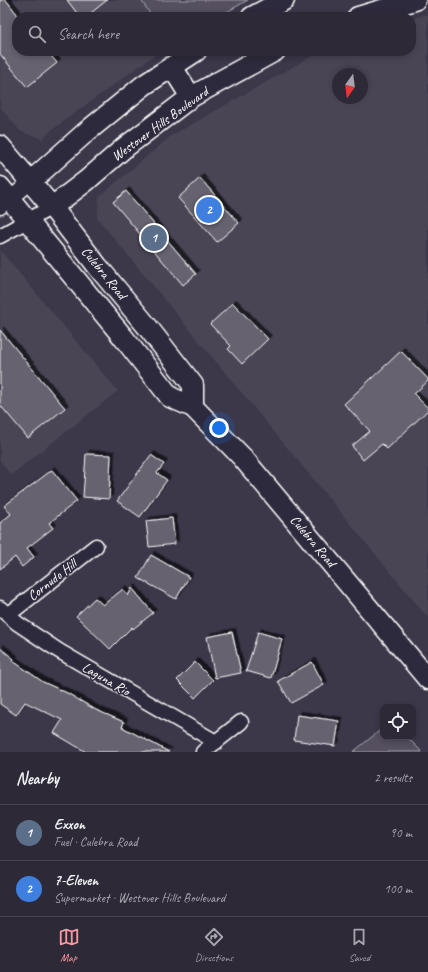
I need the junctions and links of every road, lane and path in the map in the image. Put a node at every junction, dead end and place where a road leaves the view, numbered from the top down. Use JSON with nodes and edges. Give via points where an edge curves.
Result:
{"nodes":[{"id":1,"x":284,"y":0,"type":"edge"},
{"id":2,"x":415,"y":0,"type":"edge"},
{"id":3,"x":261,"y":12,"type":"edge"},
{"id":4,"x":375,"y":12,"type":"edge"},
{"id":5,"x":188,"y":56,"type":"edge"},
{"id":6,"x":266,"y":56,"type":"edge"},
{"id":7,"x":172,"y":67,"type":"junction"},
{"id":8,"x":191,"y":97,"type":"junction"},
{"id":9,"x":0,"y":146,"type":"edge"},
{"id":10,"x":30,"y":182,"type":"junction"},
{"id":11,"x":3,"y":197,"type":"edge"},
{"id":12,"x":52,"y":207,"type":"junction"},
{"id":13,"x":28,"y":220,"type":"junction"},
{"id":14,"x":0,"y":236,"type":"edge"},
{"id":15,"x":193,"y":407,"type":"junction"},
{"id":16,"x":96,"y":546,"type":"dead end"},
{"id":17,"x":4,"y":612,"type":"edge"},
{"id":18,"x":428,"y":679,"type":"edge"},
{"id":19,"x":241,"y":722,"type":"dead end"},
{"id":20,"x":216,"y":742,"type":"junction"},
{"id":21,"x":203,"y":752,"type":"edge"}],
"edges":[{"from":1,"to":3,"type":"main road"},
{"from":2,"to":4,"type":"main road"},
{"from":5,"to":7,"type":"main road"},
{"from":6,"to":8,"type":"main road","name":"Westover Hills Boulevard"},
{"from":7,"to":8,"type":"main road"},
{"from":7,"to":10,"type":"main road","via":[[144,85]]},
{"from":8,"to":12,"type":"main road","name":"Westover Hills Boulevard"},
{"from":9,"to":10,"type":"main road","name":"Culebra Road"},
{"from":10,"to":11,"type":"street"},
{"from":10,"to":12,"type":"main road","name":"Culebra Road"},
{"from":11,"to":13,"type":"main road","name":"Culebra Road"},
{"from":12,"to":13,"type":"street"},
{"from":12,"to":15,"type":"main road","name":"Culebra Road","via":[[193,385]]},
{"from":13,"to":14,"type":"street"},
{"from":13,"to":15,"type":"main road","name":"Culebra Road","via":[[170,397]]},
{"from":15,"to":18,"type":"main road","name":"Culebra Road","via":[[242,457]]},
{"from":16,"to":17,"type":"street","name":"Cornudo Hill"},
{"from":17,"to":20,"type":"street","name":"Laguna Rio","via":[[83,666]]},
{"from":19,"to":20,"type":"street"},
{"from":20,"to":21,"type":"street"}]}
